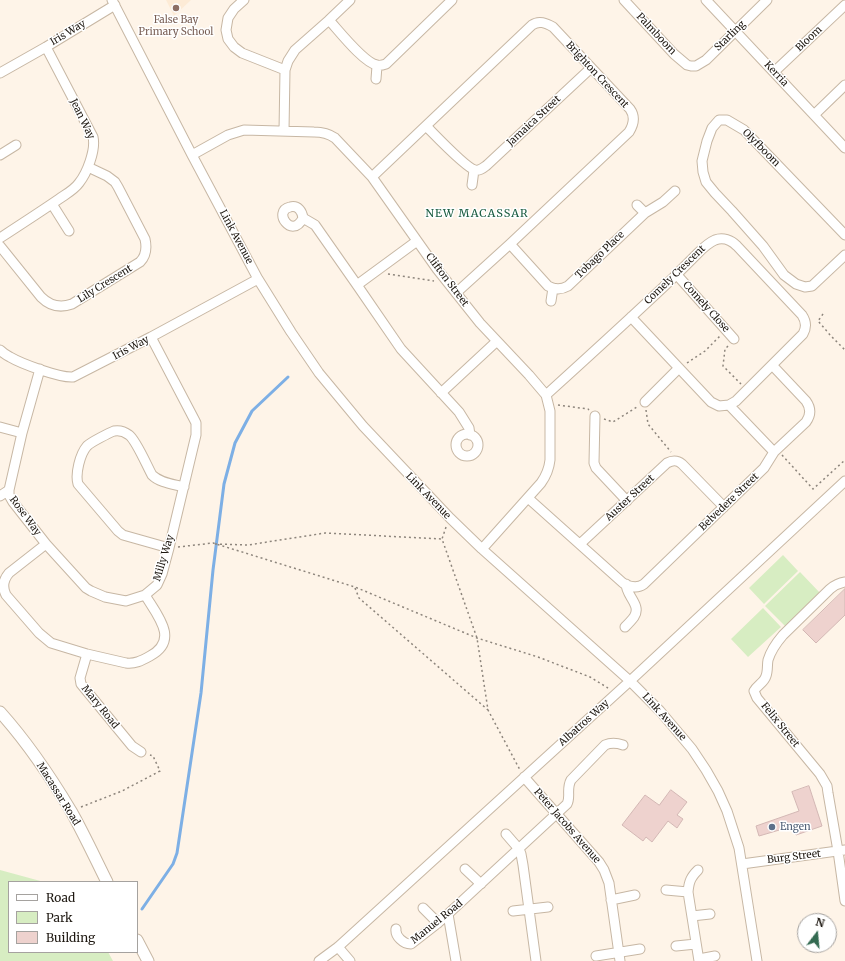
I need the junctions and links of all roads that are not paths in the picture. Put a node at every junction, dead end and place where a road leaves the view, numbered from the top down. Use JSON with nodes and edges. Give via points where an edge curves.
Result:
{"nodes":[{"id":1,"x":244,"y":0,"type":"edge"},
{"id":2,"x":350,"y":0,"type":"edge"},
{"id":3,"x":452,"y":0,"type":"edge"},
{"id":4,"x":624,"y":0,"type":"edge"},
{"id":5,"x":706,"y":0,"type":"edge"},
{"id":6,"x":767,"y":0,"type":"edge"},
{"id":7,"x":114,"y":2,"type":"edge"},
{"id":8,"x":845,"y":5,"type":"edge"},
{"id":9,"x":329,"y":20,"type":"junction"},
{"id":10,"x":735,"y":31,"type":"junction"},
{"id":11,"x":46,"y":47,"type":"junction"},
{"id":12,"x":378,"y":66,"type":"junction"},
{"id":13,"x":691,"y":66,"type":"joint"},
{"id":14,"x":591,"y":68,"type":"junction"},
{"id":15,"x":285,"y":70,"type":"junction"},
{"id":16,"x":774,"y":72,"type":"junction"},
{"id":17,"x":0,"y":73,"type":"edge"},
{"id":18,"x":376,"y":79,"type":"dead end"},
{"id":19,"x":845,"y":85,"type":"edge"},
{"id":20,"x":814,"y":114,"type":"junction"},
{"id":21,"x":426,"y":126,"type":"junction"},
{"id":22,"x":284,"y":131,"type":"junction"},
{"id":23,"x":16,"y":145,"type":"dead end"},
{"id":24,"x":845,"y":148,"type":"edge"},
{"id":25,"x":0,"y":155,"type":"edge"},
{"id":26,"x":192,"y":155,"type":"junction"},
{"id":27,"x":88,"y":167,"type":"junction"},
{"id":28,"x":474,"y":170,"type":"junction"},
{"id":29,"x":372,"y":177,"type":"junction"},
{"id":30,"x":472,"y":185,"type":"dead end"},
{"id":31,"x":675,"y":191,"type":"dead end"},
{"id":32,"x":52,"y":204,"type":"junction"},
{"id":33,"x":637,"y":205,"type":"dead end"},
{"id":34,"x":645,"y":213,"type":"junction"},
{"id":35,"x":303,"y":218,"type":"dead end"},
{"id":36,"x":69,"y":231,"type":"dead end"},
{"id":37,"x":845,"y":235,"type":"edge"},
{"id":38,"x":0,"y":238,"type":"edge"},
{"id":39,"x":417,"y":241,"type":"junction"},
{"id":40,"x":510,"y":244,"type":"junction"},
{"id":41,"x":0,"y":246,"type":"edge"},
{"id":42,"x":845,"y":254,"type":"edge"},
{"id":43,"x":677,"y":275,"type":"junction"},
{"id":44,"x":258,"y":278,"type":"junction"},
{"id":45,"x":357,"y":285,"type":"junction"},
{"id":46,"x":552,"y":288,"type":"junction"},
{"id":47,"x":456,"y":293,"type":"junction"},
{"id":48,"x":551,"y":301,"type":"dead end"},
{"id":49,"x":631,"y":317,"type":"junction"},
{"id":50,"x":152,"y":337,"type":"junction"},
{"id":51,"x":734,"y":339,"type":"dead end"},
{"id":52,"x":497,"y":341,"type":"junction"},
{"id":53,"x":0,"y":350,"type":"edge"},
{"id":54,"x":772,"y":365,"type":"junction"},
{"id":55,"x":679,"y":368,"type":"junction"},
{"id":56,"x":40,"y":369,"type":"junction"},
{"id":57,"x":441,"y":393,"type":"junction"},
{"id":58,"x":547,"y":400,"type":"junction"},
{"id":59,"x":645,"y":402,"type":"road end"},
{"id":60,"x":729,"y":405,"type":"junction"},
{"id":61,"x":595,"y":416,"type":"road end"},
{"id":62,"x":0,"y":427,"type":"edge"},
{"id":63,"x":22,"y":434,"type":"junction"},
{"id":64,"x":470,"y":435,"type":"dead end"},
{"id":65,"x":776,"y":451,"type":"junction"},
{"id":66,"x":845,"y":481,"type":"edge"},
{"id":67,"x":184,"y":488,"type":"junction"},
{"id":68,"x":9,"y":490,"type":"junction"},
{"id":69,"x":0,"y":496,"type":"edge"},
{"id":70,"x":528,"y":498,"type":"junction"},
{"id":71,"x":627,"y":501,"type":"junction"},
{"id":72,"x":724,"y":508,"type":"junction"},
{"id":73,"x":46,"y":544,"type":"junction"},
{"id":74,"x":580,"y":544,"type":"junction"},
{"id":75,"x":169,"y":548,"type":"junction"},
{"id":76,"x":482,"y":549,"type":"junction"},
{"id":77,"x":845,"y":582,"type":"edge"},
{"id":78,"x":626,"y":584,"type":"junction"},
{"id":79,"x":145,"y":595,"type":"junction"},
{"id":80,"x":625,"y":627,"type":"dead end"},
{"id":81,"x":87,"y":654,"type":"junction"},
{"id":82,"x":630,"y":681,"type":"junction"},
{"id":83,"x":0,"y":712,"type":"edge"},
{"id":84,"x":623,"y":745,"type":"dead end"},
{"id":85,"x":141,"y":752,"type":"road end"},
{"id":86,"x":524,"y":777,"type":"junction"},
{"id":87,"x":557,"y":814,"type":"junction"},
{"id":88,"x":506,"y":834,"type":"dead end"},
{"id":89,"x":519,"y":849,"type":"junction"},
{"id":90,"x":842,"y":851,"type":"edge"},
{"id":91,"x":742,"y":864,"type":"junction"},
{"id":92,"x":465,"y":869,"type":"dead end"},
{"id":93,"x":698,"y":870,"type":"dead end"},
{"id":94,"x":106,"y":881,"type":"edge"},
{"id":95,"x":481,"y":884,"type":"junction"},
{"id":96,"x":666,"y":890,"type":"dead end"},
{"id":97,"x":688,"y":892,"type":"junction"},
{"id":98,"x":635,"y":895,"type":"dead end"},
{"id":99,"x":611,"y":900,"type":"junction"},
{"id":100,"x":845,"y":902,"type":"edge"},
{"id":101,"x":548,"y":907,"type":"dead end"},
{"id":102,"x":424,"y":908,"type":"dead end"},
{"id":103,"x":529,"y":909,"type":"junction"},
{"id":104,"x":512,"y":911,"type":"dead end"},
{"id":105,"x":448,"y":914,"type":"junction"},
{"id":106,"x":710,"y":914,"type":"dead end"},
{"id":107,"x":692,"y":916,"type":"junction"},
{"id":108,"x":438,"y":923,"type":"junction"},
{"id":109,"x":396,"y":929,"type":"dead end"},
{"id":110,"x":138,"y":942,"type":"edge"},
{"id":111,"x":696,"y":944,"type":"junction"},
{"id":112,"x":676,"y":946,"type":"dead end"},
{"id":113,"x":338,"y":947,"type":"junction"},
{"id":114,"x":640,"y":949,"type":"dead end"},
{"id":115,"x":596,"y":956,"type":"dead end"},
{"id":116,"x":715,"y":956,"type":"dead end"},
{"id":117,"x":619,"y":957,"type":"edge"},
{"id":118,"x":699,"y":960,"type":"edge"},
{"id":119,"x":148,"y":961,"type":"edge"},
{"id":120,"x":319,"y":961,"type":"edge"},
{"id":121,"x":350,"y":961,"type":"edge"},
{"id":122,"x":456,"y":961,"type":"edge"},
{"id":123,"x":536,"y":961,"type":"edge"},
{"id":124,"x":757,"y":961,"type":"edge"}],
"edges":[{"from":1,"to":15,"type":"street","via":[[228,18],[228,39],[242,53]]},
{"from":2,"to":9,"type":"street"},
{"from":3,"to":12,"type":"street","via":[[386,64]]},
{"from":4,"to":13,"type":"street","name":"Palmboom","via":[[674,54]]},
{"from":5,"to":10,"type":"street","name":"Kerria"},
{"from":6,"to":10,"type":"street","name":"Starling"},
{"from":7,"to":11,"type":"street","name":"Iris Way"},
{"from":7,"to":26,"type":"street","name":"Link Avenue"},
{"from":8,"to":16,"type":"street","name":"Bloom"},
{"from":9,"to":12,"type":"street","via":[[363,57]]},
{"from":9,"to":15,"type":"street","via":[[295,50]]},
{"from":10,"to":13,"type":"street","name":"Starling","via":[[706,60]]},
{"from":10,"to":16,"type":"street","name":"Kerria"},
{"from":11,"to":17,"type":"street","name":"Iris Way"},
{"from":11,"to":27,"type":"street","name":"Jean Way","via":[[93,137],[94,147]]},
{"from":12,"to":18,"type":"street"},
{"from":14,"to":21,"type":"street","name":"Brighton Crescent","via":[[553,27],[543,22],[534,23]]},
{"from":14,"to":28,"type":"street","name":"Jamaica Street","via":[[487,165]]},
{"from":14,"to":40,"type":"street","name":"Brighton Crescent","via":[[632,112],[631,128]]},
{"from":15,"to":22,"type":"street"},
{"from":16,"to":20,"type":"street","name":"Kerria"},
{"from":19,"to":20,"type":"street"},
{"from":20,"to":24,"type":"street","name":"Kerria"},
{"from":21,"to":28,"type":"street"},
{"from":21,"to":29,"type":"street","name":"Brighton Crescent"},
{"from":22,"to":26,"type":"street","name":"Clifton Street","via":[[236,132]]},
{"from":22,"to":29,"type":"street","name":"Clifton Street","via":[[330,135]]},
{"from":23,"to":25,"type":"street"},
{"from":26,"to":44,"type":"street","name":"Link Avenue"},
{"from":27,"to":32,"type":"street","name":"Jean Way","via":[[79,183]]},
{"from":27,"to":41,"type":"street","name":"Lily Crescent","via":[[111,178],[118,187],[146,243],[146,251],[140,262],[72,304],[58,306],[41,297]]},
{"from":28,"to":30,"type":"street"},
{"from":29,"to":39,"type":"street","name":"Clifton Street"},
{"from":31,"to":34,"type":"street","name":"Tobago Place"},
{"from":32,"to":36,"type":"street"},
{"from":32,"to":38,"type":"street","name":"Jean Way"},
{"from":33,"to":34,"type":"street"},
{"from":34,"to":46,"type":"street","name":"Tobago Place","via":[[568,286]]},
{"from":35,"to":45,"type":"street","via":[[315,225]]},
{"from":37,"to":42,"type":"street","name":"Olyfboom","via":[[744,130],[727,120],[719,120],[712,128],[702,160],[706,182],[763,246],[784,275],[796,284],[812,286]]},
{"from":39,"to":45,"type":"street"},
{"from":39,"to":47,"type":"street","name":"Clifton Street"},
{"from":40,"to":46,"type":"street"},
{"from":40,"to":47,"type":"street","name":"Brighton Crescent"},
{"from":43,"to":49,"type":"street","name":"Comely Crescent"},
{"from":43,"to":51,"type":"street","name":"Comely Close"},
{"from":43,"to":54,"type":"street","name":"Comely Crescent","via":[[709,243],[716,239],[733,242],[802,315],[806,323],[803,334]]},
{"from":44,"to":50,"type":"street","name":"Iris Way"},
{"from":44,"to":76,"type":"street","name":"Link Avenue","via":[[319,373],[363,426]]},
{"from":45,"to":57,"type":"street","via":[[401,349]]},
{"from":46,"to":48,"type":"street"},
{"from":47,"to":52,"type":"street","name":"Clifton Street"},
{"from":49,"to":55,"type":"street"},
{"from":49,"to":58,"type":"street","name":"Comely Crescent"},
{"from":50,"to":56,"type":"street","name":"Iris Way","via":[[73,377]]},
{"from":50,"to":67,"type":"street","name":"Milly Way","via":[[196,424],[196,435]]},
{"from":52,"to":57,"type":"street"},
{"from":52,"to":58,"type":"street","name":"Clifton Street"},
{"from":53,"to":56,"type":"street","name":"Iris Way","via":[[12,358]]},
{"from":54,"to":60,"type":"street","name":"Comely Crescent"},
{"from":54,"to":65,"type":"street","name":"Belvedere Street","via":[[806,401],[810,410],[806,422]]},
{"from":55,"to":59,"type":"street"},
{"from":55,"to":60,"type":"street","via":[[711,402],[719,406]]},
{"from":56,"to":63,"type":"street","name":"Rose Way"},
{"from":57,"to":64,"type":"street","via":[[459,412]]},
{"from":58,"to":70,"type":"street","via":[[550,411],[549,466],[544,478]]},
{"from":60,"to":65,"type":"street"},
{"from":61,"to":71,"type":"street","via":[[594,463]]},
{"from":62,"to":63,"type":"street"},
{"from":63,"to":68,"type":"street","name":"Rose Way"},
{"from":65,"to":72,"type":"street","name":"Belvedere Street","via":[[764,468]]},
{"from":66,"to":82,"type":"street","name":"Albatros Way"},
{"from":67,"to":75,"type":"street","name":"Milly Way"},
{"from":67,"to":75,"type":"street","via":[[152,475],[134,440],[120,431],[114,431],[87,446],[78,466],[78,484],[118,531]]},
{"from":68,"to":69,"type":"street"},
{"from":68,"to":73,"type":"street","name":"Rose Way","via":[[13,502]]},
{"from":70,"to":74,"type":"street"},
{"from":70,"to":76,"type":"street"},
{"from":71,"to":72,"type":"street","name":"Auster Street","via":[[674,460],[681,463]]},
{"from":71,"to":74,"type":"street","name":"Auster Street"},
{"from":72,"to":78,"type":"street","name":"Belvedere Street","via":[[644,584],[636,587]]},
{"from":73,"to":79,"type":"street","name":"Rose Way","via":[[91,591],[126,601]]},
{"from":73,"to":81,"type":"street","via":[[9,573],[4,581],[4,591],[45,639]]},
{"from":74,"to":78,"type":"street"},
{"from":75,"to":79,"type":"street","name":"Milly Way","via":[[159,580]]},
{"from":76,"to":82,"type":"street","name":"Link Avenue"},
{"from":77,"to":90,"type":"street","name":"Felix Street","via":[[830,589],[776,642],[768,659],[764,681],[754,691],[824,780]]},
{"from":78,"to":80,"type":"street","via":[[626,590],[636,609],[635,616]]},
{"from":79,"to":81,"type":"street","via":[[163,625],[165,638],[160,649],[141,661],[131,663]]},
{"from":81,"to":85,"type":"street","name":"Mary Road","via":[[80,678],[81,684],[132,746]]},
{"from":82,"to":86,"type":"street","name":"Albatros Way"},
{"from":82,"to":91,"type":"street","name":"Link Avenue","via":[[660,711],[706,770],[727,811],[740,848]]},
{"from":83,"to":94,"type":"main road","name":"Macassar Road","via":[[25,743],[70,811]]},
{"from":84,"to":87,"type":"street","name":"Manuel Road","via":[[611,743],[605,746],[573,778],[568,787],[568,803]]},
{"from":86,"to":87,"type":"street","name":"Peter Jacobs Avenue"},
{"from":86,"to":113,"type":"street","name":"Albatros Way"},
{"from":87,"to":89,"type":"street","name":"Manuel Road"},
{"from":87,"to":99,"type":"street","name":"Peter Jacobs Avenue","via":[[600,862],[607,877]]},
{"from":88,"to":89,"type":"street"},
{"from":89,"to":95,"type":"street","name":"Manuel Road"},
{"from":89,"to":103,"type":"street"},
{"from":90,"to":91,"type":"street","name":"Burg Street"},
{"from":90,"to":100,"type":"street"},
{"from":91,"to":124,"type":"street","name":"Link Avenue"},
{"from":92,"to":95,"type":"street"},
{"from":93,"to":97,"type":"street","via":[[688,884]]},
{"from":95,"to":105,"type":"street","name":"Manuel Road"},
{"from":96,"to":97,"type":"street"},
{"from":97,"to":107,"type":"street"},
{"from":98,"to":99,"type":"street"},
{"from":99,"to":117,"type":"street","name":"Peter Jacobs Avenue"},
{"from":101,"to":103,"type":"street"},
{"from":102,"to":108,"type":"street"},
{"from":103,"to":104,"type":"street"},
{"from":103,"to":123,"type":"street"},
{"from":105,"to":108,"type":"street","name":"Manuel Road"},
{"from":105,"to":122,"type":"street"},
{"from":106,"to":107,"type":"street"},
{"from":107,"to":111,"type":"street"},
{"from":108,"to":109,"type":"street","name":"Manuel Road","via":[[410,944],[397,936]]},
{"from":110,"to":119,"type":"main road"},
{"from":111,"to":112,"type":"street"},
{"from":111,"to":118,"type":"street"},
{"from":113,"to":120,"type":"street","name":"Albatros Way"},
{"from":113,"to":121,"type":"street"},
{"from":114,"to":117,"type":"street"},
{"from":115,"to":117,"type":"street"},
{"from":116,"to":118,"type":"street"}]}
